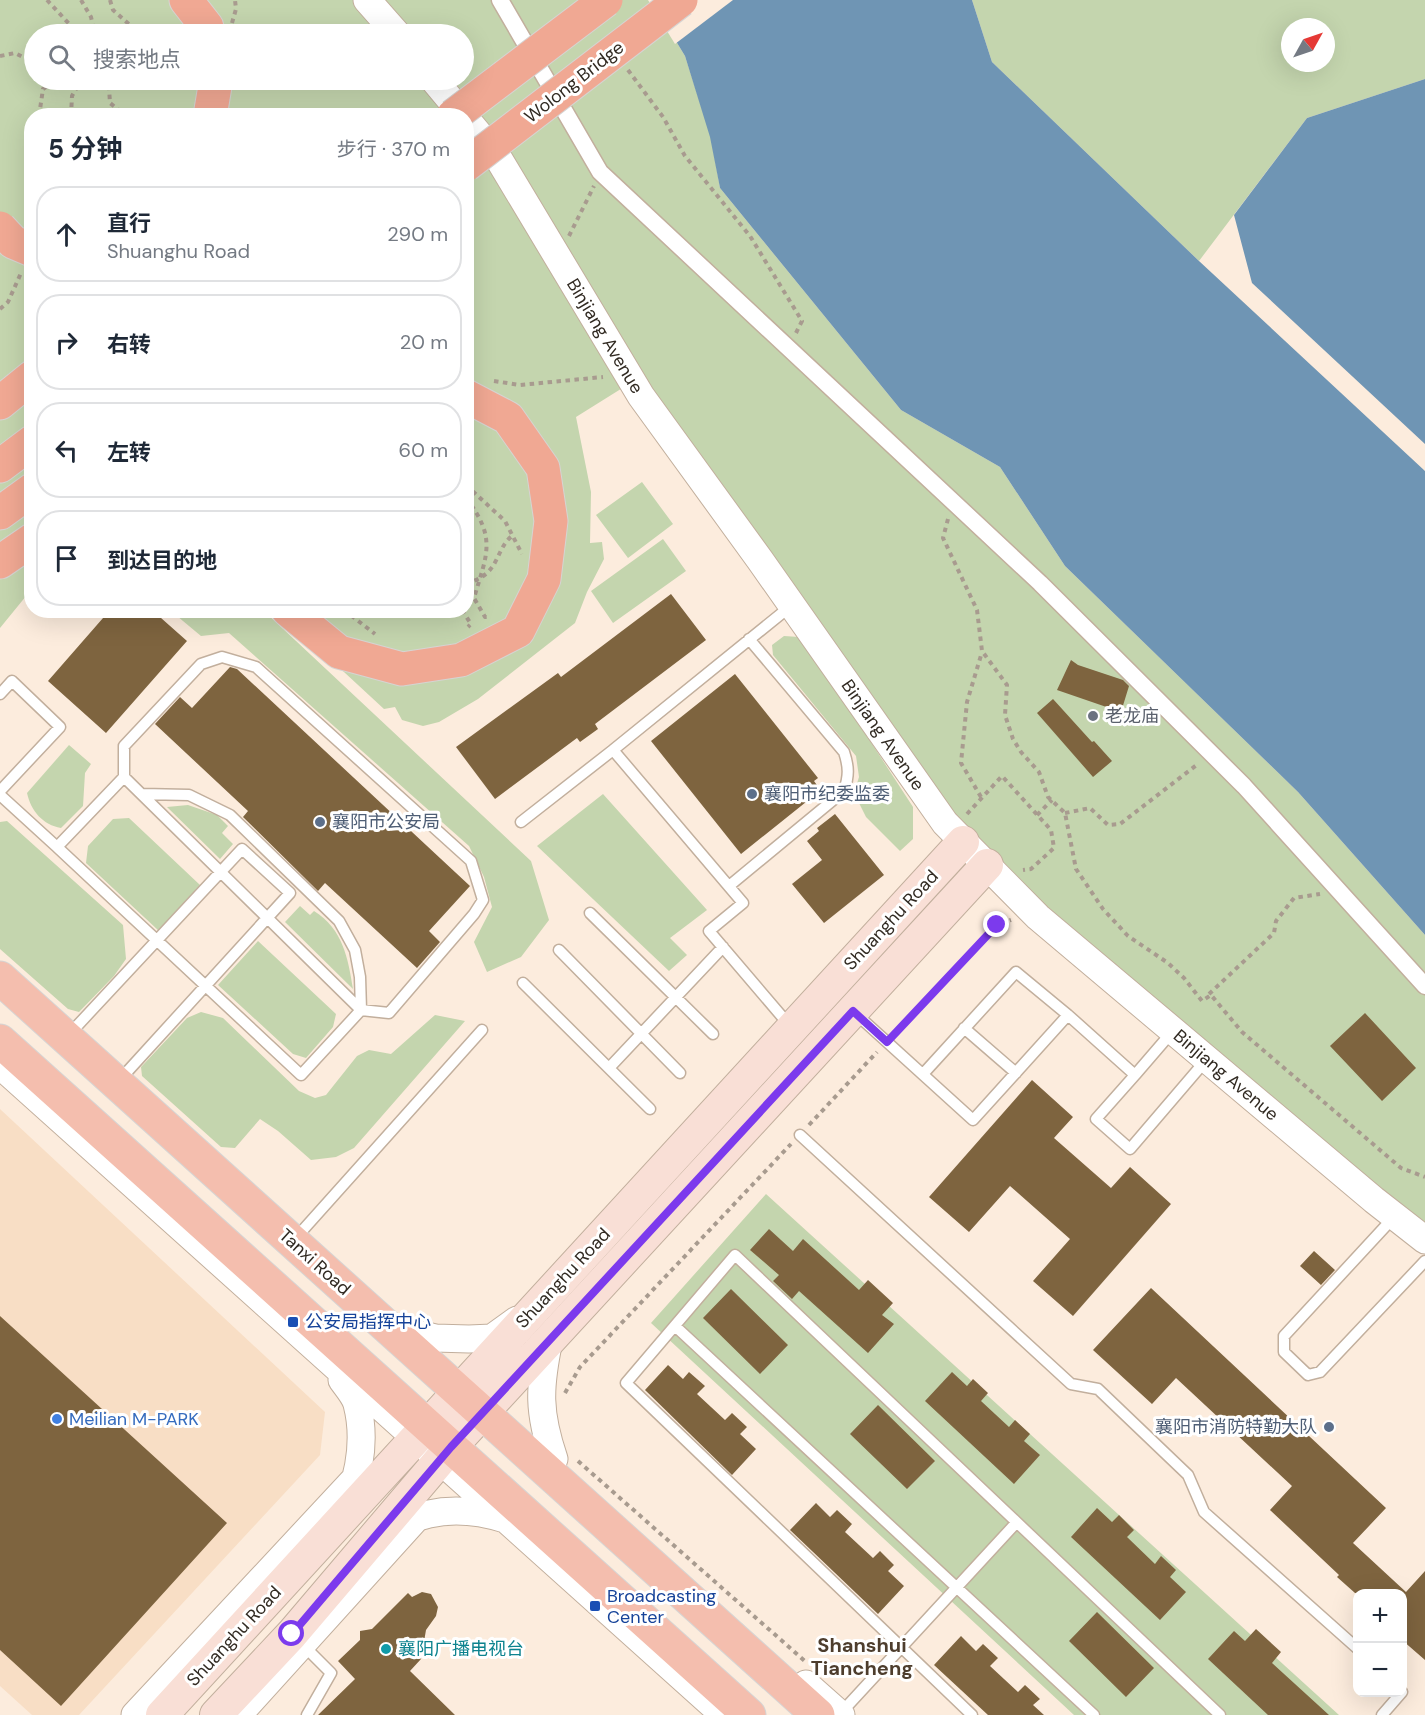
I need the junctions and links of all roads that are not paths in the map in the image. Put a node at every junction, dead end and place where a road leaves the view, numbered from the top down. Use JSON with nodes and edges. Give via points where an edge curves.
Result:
{"nodes":[{"id":1,"x":186,"y":0,"type":"edge"},
{"id":2,"x":367,"y":0,"type":"edge"},
{"id":3,"x":500,"y":0,"type":"edge"},
{"id":4,"x":606,"y":0,"type":"edge"},
{"id":5,"x":681,"y":0,"type":"edge"},
{"id":6,"x":205,"y":24,"type":"edge"},
{"id":7,"x":388,"y":24,"type":"edge"},
{"id":8,"x":214,"y":90,"type":"edge"},
{"id":9,"x":442,"y":90,"type":"edge"},
{"id":10,"x":211,"y":108,"type":"edge"},
{"id":11,"x":457,"y":108,"type":"edge"},
{"id":12,"x":464,"y":108,"type":"edge"},
{"id":13,"x":474,"y":128,"type":"edge"},
{"id":14,"x":474,"y":159,"type":"edge"},
{"id":15,"x":0,"y":228,"type":"edge"},
{"id":16,"x":24,"y":255,"type":"edge"},
{"id":17,"x":24,"y":384,"type":"edge"},
{"id":18,"x":478,"y":388,"type":"edge"},
{"id":19,"x":0,"y":403,"type":"edge"},
{"id":20,"x":24,"y":448,"type":"edge"},
{"id":21,"x":0,"y":466,"type":"edge"},
{"id":22,"x":24,"y":495,"type":"edge"},
{"id":23,"x":0,"y":513,"type":"edge"},
{"id":24,"x":24,"y":546,"type":"edge"},
{"id":25,"x":0,"y":562,"type":"edge"},
{"id":26,"x":792,"y":605,"type":"junction"},
{"id":27,"x":298,"y":618,"type":"edge"},
{"id":28,"x":749,"y":639,"type":"junction"},
{"id":29,"x":0,"y":694,"type":"edge"},
{"id":30,"x":613,"y":750,"type":"junction"},
{"id":31,"x":124,"y":777,"type":"junction"},
{"id":32,"x":0,"y":793,"type":"edge"},
{"id":33,"x":142,"y":794,"type":"junction"},
{"id":34,"x":521,"y":822,"type":"dead end"},
{"id":35,"x":958,"y":836,"type":"junction"},
{"id":36,"x":57,"y":847,"type":"junction"},
{"id":37,"x":992,"y":870,"type":"junction"},
{"id":38,"x":221,"y":872,"type":"junction"},
{"id":39,"x":729,"y":886,"type":"junction"},
{"id":40,"x":590,"y":913,"type":"dead end"},
{"id":41,"x":268,"y":918,"type":"junction"},
{"id":42,"x":157,"y":940,"type":"junction"},
{"id":43,"x":723,"y":946,"type":"junction"},
{"id":44,"x":559,"y":950,"type":"dead end"},
{"id":45,"x":0,"y":959,"type":"edge"},
{"id":46,"x":0,"y":978,"type":"edge"},
{"id":47,"x":523,"y":983,"type":"dead end"},
{"id":48,"x":207,"y":986,"type":"junction"},
{"id":49,"x":1425,"y":986,"type":"edge"},
{"id":50,"x":676,"y":997,"type":"junction"},
{"id":51,"x":360,"y":1010,"type":"junction"},
{"id":52,"x":853,"y":1011,"type":"junction"},
{"id":53,"x":1068,"y":1015,"type":"junction"},
{"id":54,"x":76,"y":1027,"type":"junction"},
{"id":55,"x":793,"y":1028,"type":"junction"},
{"id":56,"x":964,"y":1028,"type":"junction"},
{"id":57,"x":482,"y":1030,"type":"dead end"},
{"id":58,"x":1173,"y":1030,"type":"junction"},
{"id":59,"x":641,"y":1033,"type":"junction"},
{"id":60,"x":713,"y":1034,"type":"dead end"},
{"id":61,"x":0,"y":1041,"type":"edge"},
{"id":62,"x":1207,"y":1059,"type":"junction"},
{"id":63,"x":0,"y":1065,"type":"edge"},
{"id":64,"x":609,"y":1068,"type":"junction"},
{"id":65,"x":126,"y":1073,"type":"junction"},
{"id":66,"x":680,"y":1073,"type":"dead end"},
{"id":67,"x":1016,"y":1073,"type":"junction"},
{"id":68,"x":923,"y":1074,"type":"junction"},
{"id":69,"x":1135,"y":1075,"type":"junction"},
{"id":70,"x":650,"y":1109,"type":"dead end"},
{"id":71,"x":800,"y":1135,"type":"road end"},
{"id":72,"x":1394,"y":1216,"type":"junction"},
{"id":73,"x":302,"y":1231,"type":"junction"},
{"id":74,"x":1425,"y":1240,"type":"edge"},
{"id":75,"x":1425,"y":1261,"type":"edge"},
{"id":76,"x":539,"y":1304,"type":"junction"},
{"id":77,"x":675,"y":1326,"type":"junction"},
{"id":78,"x":401,"y":1330,"type":"junction"},
{"id":79,"x":549,"y":1340,"type":"junction"},
{"id":80,"x":334,"y":1366,"type":"junction"},
{"id":81,"x":464,"y":1386,"type":"junction"},
{"id":82,"x":487,"y":1408,"type":"junction"},
{"id":83,"x":433,"y":1443,"type":"junction"},
{"id":84,"x":554,"y":1459,"type":"junction"},
{"id":85,"x":357,"y":1477,"type":"junction"},
{"id":86,"x":418,"y":1515,"type":"junction"},
{"id":87,"x":344,"y":1517,"type":"junction"},
{"id":88,"x":506,"y":1519,"type":"junction"},
{"id":89,"x":1016,"y":1523,"type":"junction"},
{"id":90,"x":372,"y":1539,"type":"junction"},
{"id":91,"x":958,"y":1587,"type":"junction"},
{"id":92,"x":297,"y":1639,"type":"junction"},
{"id":93,"x":1353,"y":1645,"type":"edge"},
{"id":94,"x":902,"y":1647,"type":"junction"},
{"id":95,"x":1397,"y":1697,"type":"edge"},
{"id":96,"x":717,"y":1713,"type":"edge"},
{"id":97,"x":135,"y":1715,"type":"edge"},
{"id":98,"x":162,"y":1715,"type":"edge"},
{"id":99,"x":216,"y":1715,"type":"edge"},
{"id":100,"x":238,"y":1715,"type":"edge"},
{"id":101,"x":307,"y":1715,"type":"edge"},
{"id":102,"x":749,"y":1715,"type":"edge"},
{"id":103,"x":818,"y":1715,"type":"edge"},
{"id":104,"x":840,"y":1715,"type":"edge"},
{"id":105,"x":972,"y":1715,"type":"edge"},
{"id":106,"x":1094,"y":1715,"type":"edge"},
{"id":107,"x":1220,"y":1715,"type":"edge"},
{"id":108,"x":1382,"y":1715,"type":"edge"}],
"edges":[{"from":1,"to":6,"type":"highway"},
{"from":2,"to":7,"type":"street"},
{"from":3,"to":49,"type":"street","via":[[600,172],[1040,583],[1244,786]]},
{"from":4,"to":12,"type":"highway","bridge":true},
{"from":5,"to":14,"type":"highway","name":"Wolong Bridge","bridge":true},
{"from":8,"to":10,"type":"highway"},
{"from":9,"to":11,"type":"street","name":"Binjiang Avenue"},
{"from":13,"to":26,"type":"street","name":"Binjiang Avenue","via":[[497,156],[641,396]]},
{"from":15,"to":16,"type":"highway","bridge":true},
{"from":17,"to":19,"type":"highway"},
{"from":18,"to":27,"type":"highway","via":[[508,418],[543,468],[551,521],[544,579],[518,631],[461,660],[402,669],[339,652]]},
{"from":20,"to":21,"type":"highway"},
{"from":22,"to":23,"type":"highway"},
{"from":24,"to":25,"type":"highway"},
{"from":26,"to":28,"type":"lane"},
{"from":26,"to":35,"type":"street","name":"Binjiang Avenue"},
{"from":28,"to":30,"type":"lane"},
{"from":28,"to":39,"type":"lane","via":[[844,752],[849,778],[844,791]]},
{"from":29,"to":32,"type":"lane","via":[[12,681],[60,727]]},
{"from":30,"to":34,"type":"lane"},
{"from":30,"to":39,"type":"lane"},
{"from":31,"to":33,"type":"lane"},
{"from":31,"to":36,"type":"lane"},
{"from":31,"to":51,"type":"lane","via":[[124,746],[201,664],[222,657],[256,667],[471,861],[483,900],[474,914],[389,1013]]},
{"from":32,"to":36,"type":"lane"},
{"from":33,"to":38,"type":"lane"},
{"from":33,"to":51,"type":"lane","via":[[189,795],[230,815],[339,921],[355,950]]},
{"from":35,"to":37,"type":"street","name":"Binjiang Avenue"},
{"from":35,"to":55,"type":"main road","name":"Shuanghu Road"},
{"from":36,"to":42,"type":"lane"},
{"from":37,"to":52,"type":"main road","name":"Shuanghu Road"},
{"from":37,"to":58,"type":"street","name":"Binjiang Avenue","via":[[1038,917]]},
{"from":38,"to":41,"type":"lane"},
{"from":38,"to":41,"type":"lane","via":[[242,849],[290,893]]},
{"from":38,"to":42,"type":"lane"},
{"from":39,"to":43,"type":"lane","via":[[743,903],[709,931]]},
{"from":40,"to":50,"type":"lane"},
{"from":41,"to":48,"type":"lane"},
{"from":41,"to":51,"type":"lane"},
{"from":42,"to":48,"type":"lane"},
{"from":42,"to":54,"type":"lane"},
{"from":43,"to":50,"type":"lane"},
{"from":43,"to":55,"type":"lane"},
{"from":44,"to":59,"type":"lane"},
{"from":45,"to":54,"type":"street"},
{"from":46,"to":78,"type":"main road","name":"Tanxi Road"},
{"from":47,"to":64,"type":"lane"},
{"from":48,"to":51,"type":"lane","via":[[301,1075]]},
{"from":48,"to":65,"type":"lane"},
{"from":50,"to":59,"type":"lane"},
{"from":50,"to":60,"type":"lane"},
{"from":52,"to":68,"type":"lane"},
{"from":52,"to":79,"type":"main road","name":"Shuanghu Road"},
{"from":53,"to":56,"type":"lane","via":[[1016,972]]},
{"from":53,"to":67,"type":"lane"},
{"from":53,"to":69,"type":"lane"},
{"from":54,"to":65,"type":"street"},
{"from":55,"to":76,"type":"main road","name":"Shuanghu Road"},
{"from":56,"to":67,"type":"lane"},
{"from":56,"to":68,"type":"lane"},
{"from":57,"to":73,"type":"lane"},
{"from":58,"to":62,"type":"street","name":"Binjiang Avenue"},
{"from":58,"to":69,"type":"lane"},
{"from":59,"to":64,"type":"lane"},
{"from":59,"to":66,"type":"lane"},
{"from":61,"to":83,"type":"main road"},
{"from":62,"to":69,"type":"lane","via":[[1130,1149],[1096,1119]]},
{"from":62,"to":72,"type":"street","name":"Binjiang Avenue"},
{"from":63,"to":80,"type":"street"},
{"from":64,"to":70,"type":"lane"},
{"from":65,"to":73,"type":"street"},
{"from":67,"to":68,"type":"lane","via":[[973,1120]]},
{"from":71,"to":93,"type":"lane","via":[[1071,1384],[1098,1389],[1188,1475],[1204,1512]]},
{"from":72,"to":74,"type":"street","name":"Binjiang Avenue"},
{"from":72,"to":75,"type":"lane","via":[[1284,1336],[1284,1352],[1308,1375],[1320,1372]]},
{"from":73,"to":78,"type":"street"},
{"from":76,"to":78,"type":"street","via":[[492,1338],[435,1338]]},
{"from":76,"to":81,"type":"main road","name":"Shuanghu Road"},
{"from":77,"to":89,"type":"lane","via":[[735,1255]]},
{"from":77,"to":91,"type":"lane"},
{"from":77,"to":94,"type":"lane","via":[[626,1383]]},
{"from":78,"to":81,"type":"main road","name":"Tanxi Road"},
{"from":79,"to":82,"type":"main road","name":"Shuanghu Road"},
{"from":79,"to":84,"type":"street","via":[[542,1377],[542,1408],[544,1432]]},
{"from":80,"to":83,"type":"street"},
{"from":80,"to":85,"type":"street","via":[[357,1403],[362,1442]]},
{"from":81,"to":82,"type":"main road","name":"Tanxi Road"},
{"from":81,"to":83,"type":"main road","name":"Shuanghu Road"},
{"from":82,"to":83,"type":"main road","name":"Shuanghu Road"},
{"from":82,"to":84,"type":"street"},
{"from":82,"to":103,"type":"main road","name":"Tanxi Road"},
{"from":83,"to":87,"type":"main road","name":"Shuanghu Road"},
{"from":83,"to":88,"type":"street"},
{"from":83,"to":90,"type":"main road","name":"Shuanghu Road"},
{"from":83,"to":102,"type":"main road"},
{"from":84,"to":104,"type":"street"},
{"from":85,"to":87,"type":"street"},
{"from":85,"to":97,"type":"street"},
{"from":86,"to":88,"type":"street","via":[[447,1510],[481,1512]]},
{"from":86,"to":90,"type":"street"},
{"from":86,"to":92,"type":"street"},
{"from":87,"to":98,"type":"main road","name":"Shuanghu Road"},
{"from":88,"to":96,"type":"street"},
{"from":89,"to":91,"type":"lane"},
{"from":89,"to":107,"type":"lane"},
{"from":90,"to":92,"type":"main road","name":"Shuanghu Road"},
{"from":91,"to":94,"type":"lane"},
{"from":91,"to":106,"type":"lane"},
{"from":92,"to":99,"type":"main road","name":"Shuanghu Road"},
{"from":92,"to":100,"type":"street"},
{"from":92,"to":101,"type":"lane","via":[[331,1673]]},
{"from":94,"to":104,"type":"lane"},
{"from":94,"to":105,"type":"lane"},
{"from":95,"to":108,"type":"lane"}]}
